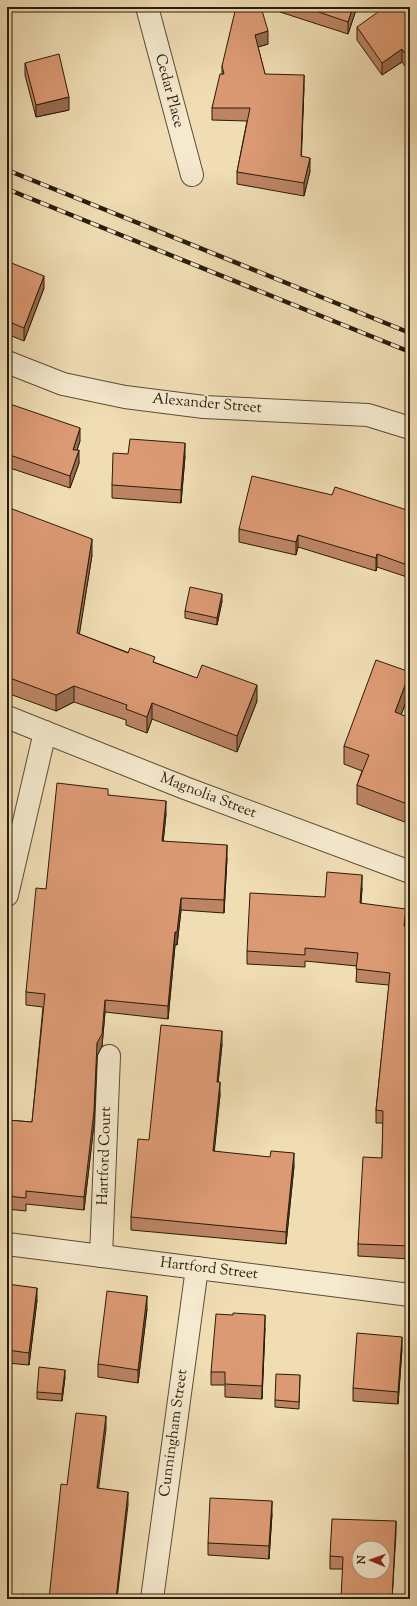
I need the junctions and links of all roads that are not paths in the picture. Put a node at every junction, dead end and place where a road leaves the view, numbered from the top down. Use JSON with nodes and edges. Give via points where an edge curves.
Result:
{"nodes":[{"id":1,"x":147,"y":7,"type":"edge"},
{"id":2,"x":192,"y":175,"type":"dead end"},
{"id":3,"x":7,"y":362,"type":"edge"},
{"id":4,"x":410,"y":428,"type":"edge"},
{"id":5,"x":7,"y":717,"type":"edge"},
{"id":6,"x":45,"y":732,"type":"junction"},
{"id":7,"x":410,"y":872,"type":"edge"},
{"id":8,"x":7,"y":895,"type":"edge"},
{"id":9,"x":109,"y":1056,"type":"dead end"},
{"id":10,"x":7,"y":1244,"type":"edge"},
{"id":11,"x":101,"y":1256,"type":"junction"},
{"id":12,"x":197,"y":1268,"type":"junction"},
{"id":13,"x":410,"y":1295,"type":"edge"},
{"id":14,"x":152,"y":1599,"type":"edge"}],
"edges":[{"from":1,"to":2,"type":"street","name":"Cedar Place"},
{"from":3,"to":4,"type":"street","name":"Alexander Street","via":[[63,384],[125,397],[204,406],[368,415]]},
{"from":5,"to":6,"type":"street","name":"Magnolia Street"},
{"from":6,"to":7,"type":"street","name":"Magnolia Street","via":[[185,788]]},
{"from":6,"to":8,"type":"street"},
{"from":9,"to":11,"type":"street","name":"Hartford Court"},
{"from":10,"to":11,"type":"street","name":"Hartford Street"},
{"from":11,"to":12,"type":"street","name":"Hartford Street"},
{"from":12,"to":13,"type":"street","name":"Hartford Street"},
{"from":12,"to":14,"type":"street","name":"Cunningham Street"}]}
